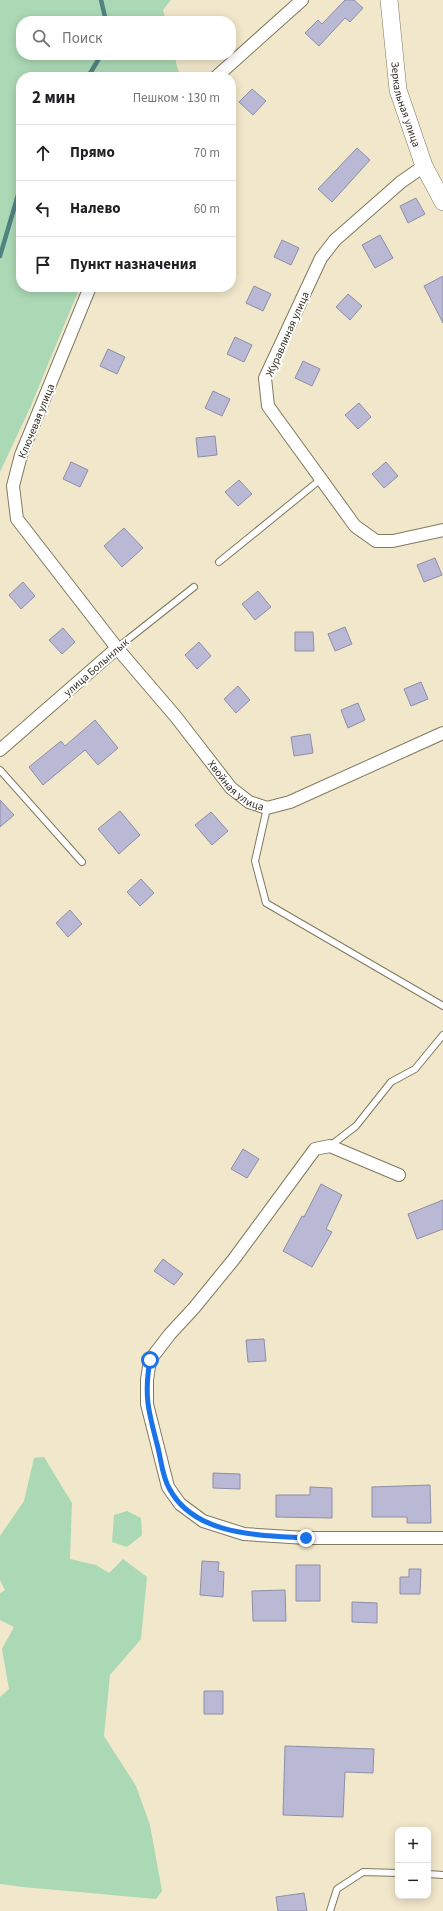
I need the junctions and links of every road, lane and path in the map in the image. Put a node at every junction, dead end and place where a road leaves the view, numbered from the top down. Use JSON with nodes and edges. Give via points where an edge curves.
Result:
{"nodes":[{"id":1,"x":302,"y":0,"type":"edge"},
{"id":2,"x":389,"y":0,"type":"edge"},
{"id":3,"x":236,"y":59,"type":"edge"},
{"id":4,"x":235,"y":60,"type":"edge"},
{"id":5,"x":222,"y":72,"type":"edge"},
{"id":6,"x":424,"y":166,"type":"junction"},
{"id":7,"x":443,"y":202,"type":"edge"},
{"id":8,"x":88,"y":292,"type":"edge"},
{"id":9,"x":321,"y":479,"type":"junction"},
{"id":10,"x":443,"y":530,"type":"edge"},
{"id":11,"x":219,"y":562,"type":"dead end"},
{"id":12,"x":194,"y":587,"type":"dead end"},
{"id":13,"x":117,"y":648,"type":"junction"},
{"id":14,"x":443,"y":733,"type":"edge"},
{"id":15,"x":0,"y":750,"type":"edge"},
{"id":16,"x":0,"y":770,"type":"edge"},
{"id":17,"x":267,"y":808,"type":"junction"},
{"id":18,"x":82,"y":862,"type":"dead end"},
{"id":19,"x":443,"y":1006,"type":"edge"},
{"id":20,"x":443,"y":1035,"type":"edge"},
{"id":21,"x":330,"y":1146,"type":"junction"},
{"id":22,"x":399,"y":1175,"type":"dead end"},
{"id":23,"x":443,"y":1538,"type":"edge"},
{"id":24,"x":395,"y":1873,"type":"edge"},
{"id":25,"x":431,"y":1874,"type":"edge"},
{"id":26,"x":443,"y":1875,"type":"edge"},
{"id":27,"x":330,"y":1911,"type":"edge"}],
"edges":[{"from":1,"to":3,"type":"street"},
{"from":2,"to":6,"type":"street","name":"Зеркальная улица","via":[[398,90]]},
{"from":4,"to":5,"type":"street"},
{"from":6,"to":7,"type":"street","name":"Зеркальная улица"},
{"from":6,"to":9,"type":"street","name":"Журавлиная улица","via":[[395,187],[335,240],[321,258],[265,378],[268,406]]},
{"from":8,"to":13,"type":"street","name":"Ключевая улица","via":[[21,455],[13,486],[17,519]]},
{"from":9,"to":10,"type":"street","name":"Журавлиная улица","via":[[355,526],[376,541],[393,541]]},
{"from":9,"to":11,"type":"lane"},
{"from":12,"to":13,"type":"lane","name":"улица Болынлык"},
{"from":13,"to":15,"type":"street","name":"улица Болынлык"},
{"from":13,"to":17,"type":"street","name":"Хвойная улица","via":[[176,716],[231,788],[249,802]]},
{"from":14,"to":17,"type":"street","name":"Хвойная улица","via":[[290,802]]},
{"from":16,"to":18,"type":"lane"},
{"from":17,"to":19,"type":"lane","via":[[255,861],[266,903]]},
{"from":20,"to":21,"type":"lane","via":[[414,1069],[391,1082],[356,1126]]},
{"from":21,"to":22,"type":"street"},
{"from":21,"to":23,"type":"street","via":[[315,1149],[234,1259],[150,1360],[147,1404],[168,1487],[180,1504],[203,1521],[244,1534],[306,1538]]},
{"from":24,"to":27,"type":"lane","via":[[363,1872],[337,1889]]},
{"from":25,"to":26,"type":"lane"}]}
